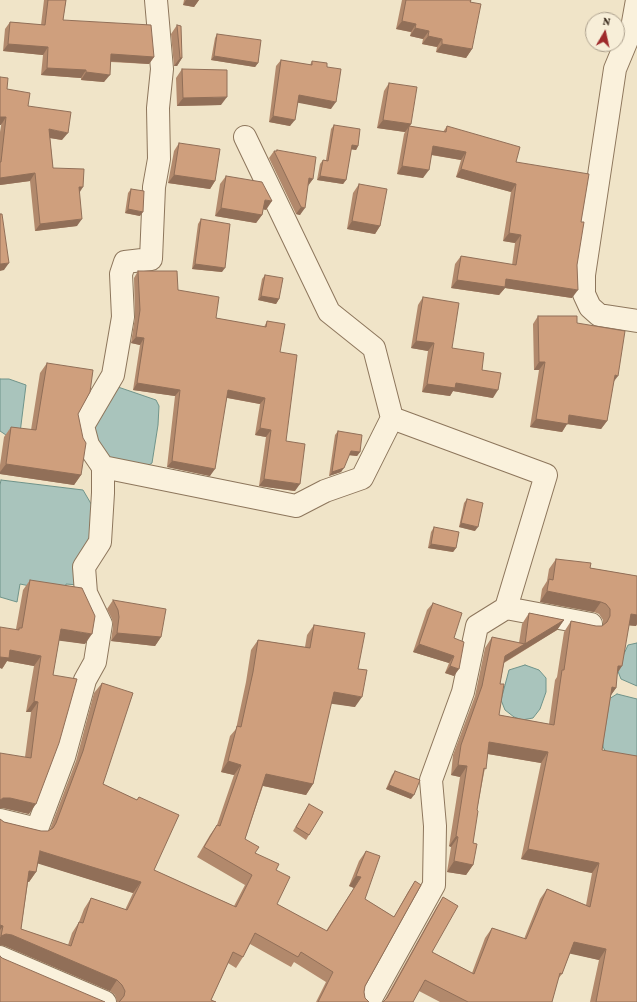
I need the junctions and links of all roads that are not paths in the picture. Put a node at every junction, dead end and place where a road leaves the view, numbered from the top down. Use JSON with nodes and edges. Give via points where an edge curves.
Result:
{"nodes":[{"id":1,"x":156,"y":0,"type":"edge"},
{"id":2,"x":637,"y":0,"type":"edge"},
{"id":3,"x":245,"y":137,"type":"dead end"},
{"id":4,"x":637,"y":321,"type":"edge"},
{"id":5,"x":392,"y":418,"type":"junction"},
{"id":6,"x":103,"y":467,"type":"junction"},
{"id":7,"x":506,"y":608,"type":"junction"},
{"id":8,"x":591,"y":624,"type":"edge"},
{"id":9,"x":0,"y":820,"type":"edge"},
{"id":10,"x":0,"y":956,"type":"edge"},
{"id":11,"x":105,"y":1002,"type":"edge"},
{"id":12,"x":370,"y":1002,"type":"edge"}],
"edges":[{"from":1,"to":6,"type":"street","via":[[162,69],[158,108],[159,159],[154,187],[151,259],[125,262],[121,274],[123,317],[113,375],[83,426],[88,445]]},
{"from":2,"to":4,"type":"street","via":[[632,28],[616,68],[584,275],[584,294],[590,307],[599,315]]},
{"from":3,"to":5,"type":"street","via":[[329,312],[374,348]]},
{"from":5,"to":6,"type":"street","via":[[362,478],[325,491],[296,506]]},
{"from":5,"to":7,"type":"street","via":[[546,475]]},
{"from":6,"to":9,"type":"street","via":[[100,542],[84,567],[86,593],[101,624],[95,662],[85,680],[64,757],[37,829]]},
{"from":7,"to":8,"type":"street"},
{"from":7,"to":12,"type":"street","via":[[477,626],[463,692],[431,780],[435,826],[434,885]]},
{"from":10,"to":11,"type":"street"}]}
